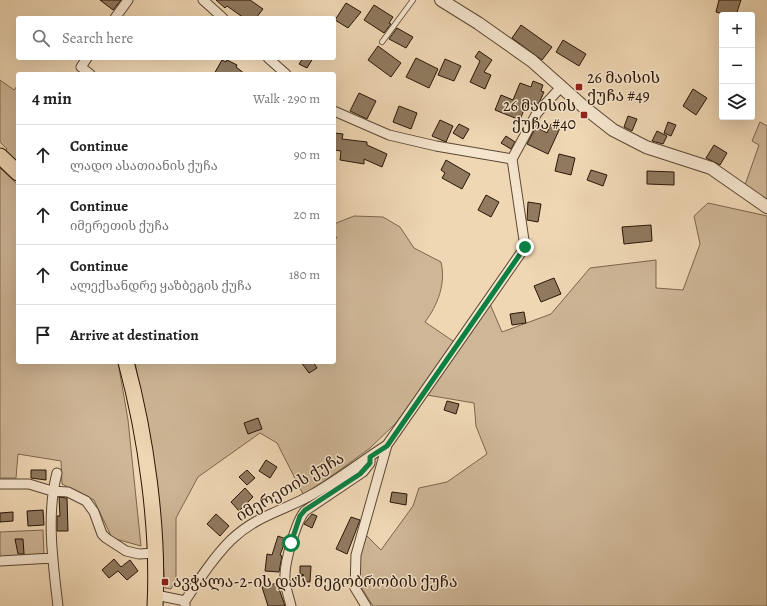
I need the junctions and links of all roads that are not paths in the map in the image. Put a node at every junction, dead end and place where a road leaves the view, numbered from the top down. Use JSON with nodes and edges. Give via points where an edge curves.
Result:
{"nodes":[{"id":1,"x":128,"y":0,"type":"edge"},
{"id":2,"x":203,"y":0,"type":"edge"},
{"id":3,"x":413,"y":0,"type":"edge"},
{"id":4,"x":441,"y":0,"type":"edge"},
{"id":5,"x":116,"y":16,"type":"edge"},
{"id":6,"x":221,"y":16,"type":"edge"},
{"id":7,"x":382,"y":42,"type":"dead end"},
{"id":8,"x":86,"y":60,"type":"edge"},
{"id":9,"x":270,"y":60,"type":"edge"},
{"id":10,"x":87,"y":72,"type":"edge"},
{"id":11,"x":284,"y":72,"type":"edge"},
{"id":12,"x":562,"y":86,"type":"junction"},
{"id":13,"x":336,"y":112,"type":"edge"},
{"id":14,"x":0,"y":156,"type":"edge"},
{"id":15,"x":512,"y":159,"type":"junction"},
{"id":16,"x":16,"y":171,"type":"edge"},
{"id":17,"x":767,"y":207,"type":"edge"},
{"id":18,"x":126,"y":364,"type":"edge"},
{"id":19,"x":387,"y":446,"type":"junction"},
{"id":20,"x":370,"y":457,"type":"junction"},
{"id":21,"x":56,"y":473,"type":"dead end"},
{"id":22,"x":0,"y":484,"type":"edge"},
{"id":23,"x":52,"y":491,"type":"junction"},
{"id":24,"x":155,"y":553,"type":"junction"},
{"id":25,"x":53,"y":558,"type":"junction"},
{"id":26,"x":0,"y":561,"type":"edge"},
{"id":27,"x":156,"y":601,"type":"edge"},
{"id":28,"x":185,"y":604,"type":"edge"},
{"id":29,"x":58,"y":606,"type":"edge"},
{"id":30,"x":291,"y":606,"type":"edge"},
{"id":31,"x":366,"y":606,"type":"edge"}],
"edges":[{"from":1,"to":5,"type":"street"},
{"from":2,"to":6,"type":"street"},
{"from":3,"to":7,"type":"lane"},
{"from":4,"to":12,"type":"street","via":[[478,22]]},
{"from":8,"to":10,"type":"street","via":[[81,67]]},
{"from":9,"to":11,"type":"street"},
{"from":12,"to":15,"type":"street","via":[[537,113]]},
{"from":12,"to":17,"type":"street","via":[[585,108],[624,136],[646,147],[711,168]]},
{"from":13,"to":15,"type":"street","via":[[389,135]]},
{"from":14,"to":16,"type":"highway"},
{"from":15,"to":19,"type":"street","via":[[525,247]]},
{"from":18,"to":24,"type":"highway","via":[[143,440]]},
{"from":19,"to":20,"type":"street","name":"იმერეთის ქუჩა"},
{"from":19,"to":31,"type":"street","via":[[356,555],[355,588]]},
{"from":20,"to":28,"type":"street","name":"იმერეთის ქუჩა","via":[[314,494],[262,516],[250,524],[218,555]]},
{"from":20,"to":30,"type":"street","via":[[370,463],[363,472],[305,510],[300,516],[284,578]]},
{"from":21,"to":23,"type":"street"},
{"from":22,"to":23,"type":"street","via":[[29,484]]},
{"from":23,"to":24,"type":"street","via":[[68,492],[86,500],[94,512],[102,534],[126,551],[140,554]]},
{"from":23,"to":25,"type":"street"},
{"from":24,"to":27,"type":"highway"},
{"from":25,"to":26,"type":"street"},
{"from":25,"to":29,"type":"street"},
{"from":27,"to":28,"type":"street"}]}
